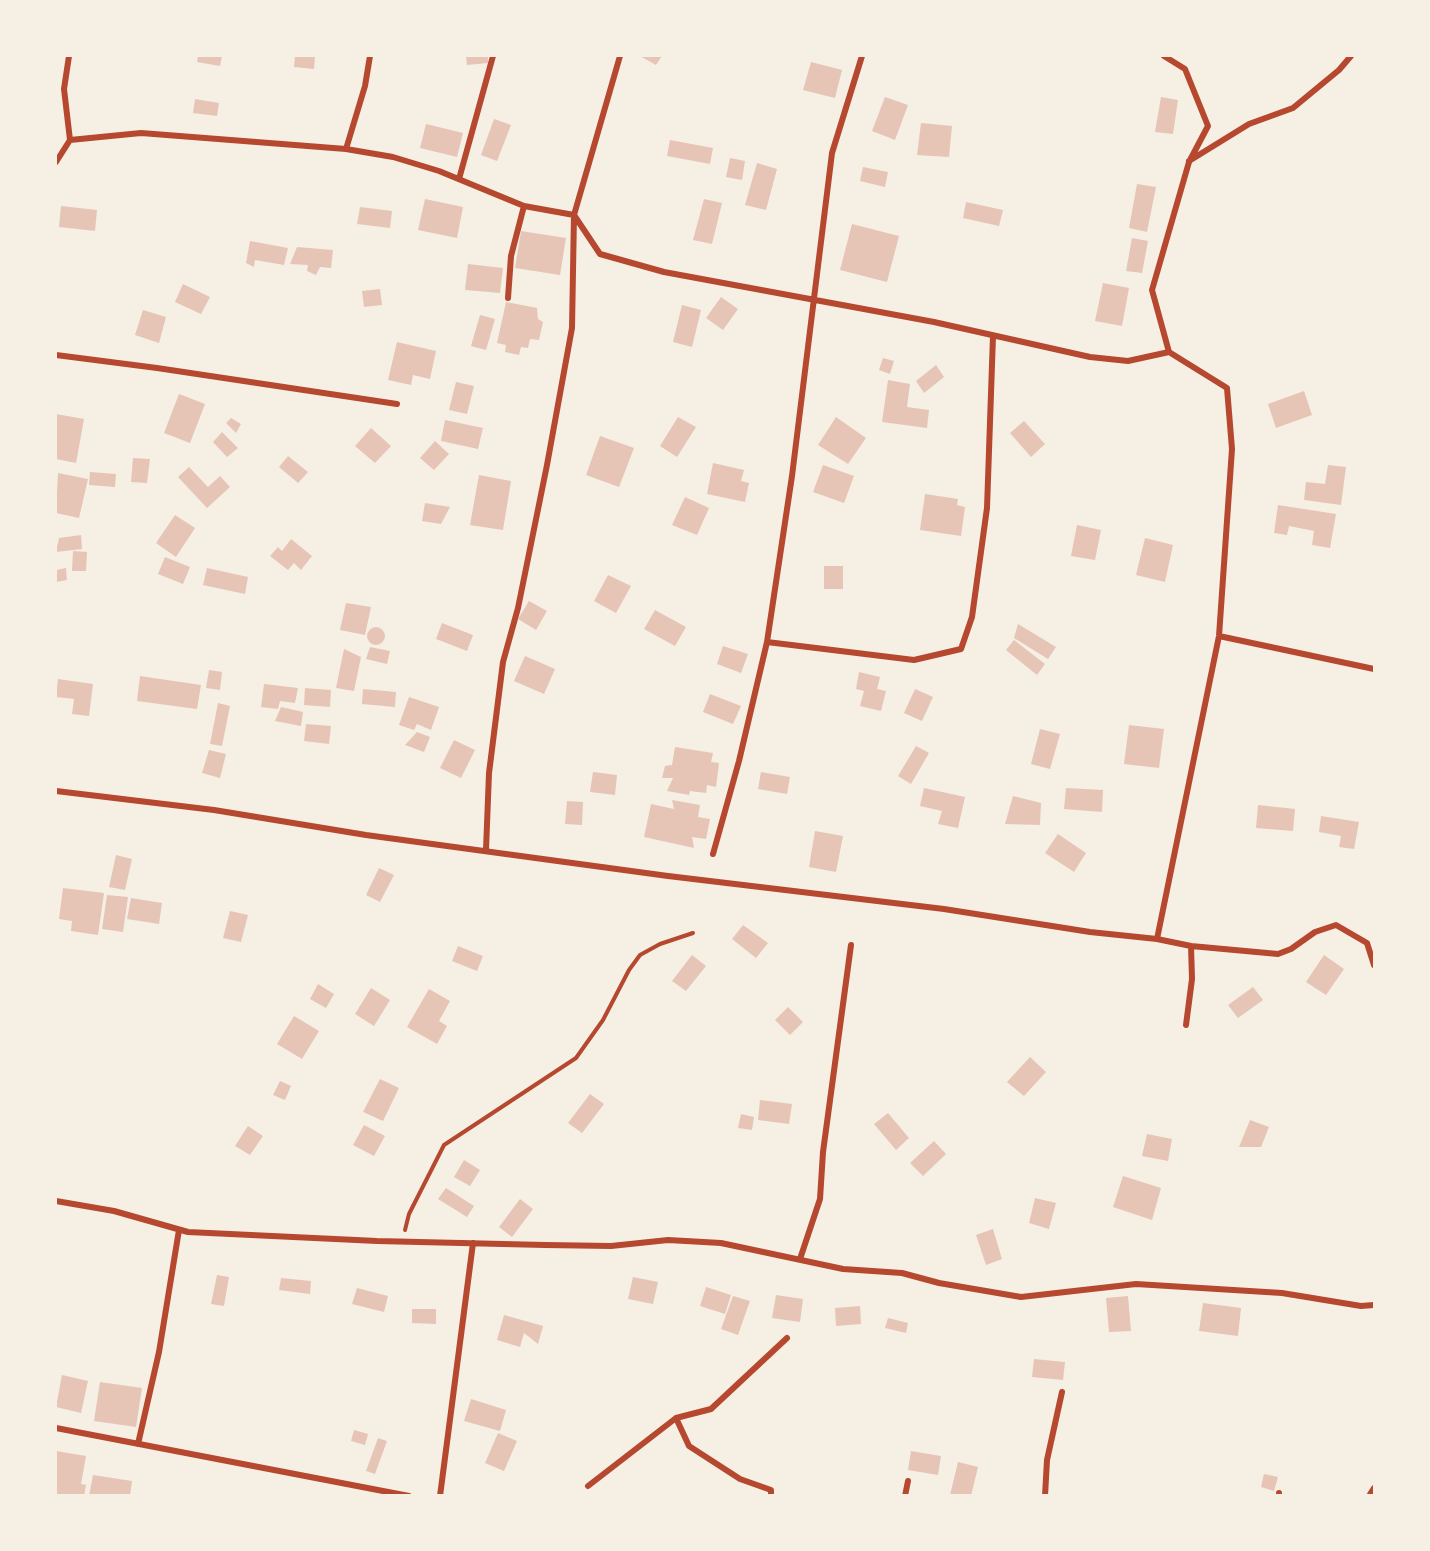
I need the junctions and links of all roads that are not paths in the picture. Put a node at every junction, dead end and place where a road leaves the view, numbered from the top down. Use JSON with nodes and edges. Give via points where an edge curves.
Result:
{"nodes":[{"id":1,"x":69,"y":56,"type":"edge"},
{"id":2,"x":370,"y":56,"type":"edge"},
{"id":3,"x":493,"y":56,"type":"edge"},
{"id":4,"x":620,"y":56,"type":"edge"},
{"id":5,"x":862,"y":56,"type":"edge"},
{"id":6,"x":1164,"y":56,"type":"edge"},
{"id":7,"x":1351,"y":56,"type":"edge"},
{"id":8,"x":70,"y":140,"type":"junction"},
{"id":9,"x":346,"y":149,"type":"junction"},
{"id":10,"x":56,"y":162,"type":"edge"},
{"id":11,"x":1189,"y":162,"type":"junction"},
{"id":12,"x":459,"y":179,"type":"junction"},
{"id":13,"x":524,"y":206,"type":"junction"},
{"id":14,"x":574,"y":215,"type":"junction"},
{"id":15,"x":508,"y":298,"type":"dead end"},
{"id":16,"x":815,"y":298,"type":"junction"},
{"id":17,"x":993,"y":336,"type":"junction"},
{"id":18,"x":1168,"y":352,"type":"junction"},
{"id":19,"x":56,"y":355,"type":"edge"},
{"id":20,"x":397,"y":404,"type":"dead end"},
{"id":21,"x":1219,"y":636,"type":"junction"},
{"id":22,"x":767,"y":642,"type":"junction"},
{"id":23,"x":1374,"y":669,"type":"edge"},
{"id":24,"x":56,"y":791,"type":"edge"},
{"id":25,"x":486,"y":850,"type":"junction"},
{"id":26,"x":713,"y":854,"type":"dead end"},
{"id":27,"x":1157,"y":939,"type":"junction"},
{"id":28,"x":852,"y":945,"type":"dead end"},
{"id":29,"x":1191,"y":946,"type":"junction"},
{"id":30,"x":1374,"y":965,"type":"edge"},
{"id":31,"x":1186,"y":1025,"type":"dead end"},
{"id":32,"x":56,"y":1201,"type":"edge"},
{"id":33,"x":179,"y":1230,"type":"junction"},
{"id":34,"x":473,"y":1243,"type":"junction"},
{"id":35,"x":800,"y":1259,"type":"junction"},
{"id":36,"x":1374,"y":1305,"type":"edge"},
{"id":37,"x":787,"y":1338,"type":"dead end"},
{"id":38,"x":1062,"y":1392,"type":"dead end"},
{"id":39,"x":676,"y":1418,"type":"junction"},
{"id":40,"x":56,"y":1428,"type":"edge"},
{"id":41,"x":138,"y":1444,"type":"junction"},
{"id":42,"x":908,"y":1480,"type":"dead end"},
{"id":43,"x":588,"y":1486,"type":"dead end"},
{"id":44,"x":1374,"y":1488,"type":"edge"},
{"id":45,"x":409,"y":1496,"type":"edge"},
{"id":46,"x":440,"y":1496,"type":"edge"},
{"id":47,"x":771,"y":1496,"type":"edge"},
{"id":48,"x":906,"y":1496,"type":"edge"},
{"id":49,"x":1046,"y":1496,"type":"edge"},
{"id":50,"x":1369,"y":1496,"type":"edge"}],
"edges":[{"from":1,"to":8,"type":"street","via":[[64,89]]},
{"from":2,"to":9,"type":"street"},
{"from":3,"to":12,"type":"street"},
{"from":4,"to":14,"type":"street"},
{"from":5,"to":16,"type":"street","via":[[832,153]]},
{"from":6,"to":11,"type":"street","via":[[1185,69],[1208,126]]},
{"from":7,"to":11,"type":"street","via":[[1293,108],[1249,124]]},
{"from":8,"to":9,"type":"street","via":[[141,133]]},
{"from":8,"to":10,"type":"street"},
{"from":9,"to":12,"type":"street","via":[[393,157]]},
{"from":11,"to":18,"type":"street","via":[[1152,290]]},
{"from":12,"to":13,"type":"street"},
{"from":13,"to":14,"type":"street"},
{"from":13,"to":15,"type":"street","via":[[511,256]]},
{"from":14,"to":16,"type":"street","via":[[600,254],[664,272]]},
{"from":14,"to":25,"type":"street","via":[[572,328],[548,465],[503,662],[489,773]]},
{"from":16,"to":17,"type":"street"},
{"from":16,"to":22,"type":"street"},
{"from":17,"to":18,"type":"street","via":[[1128,361]]},
{"from":17,"to":22,"type":"street","via":[[987,508],[972,617],[961,650],[914,660]]},
{"from":18,"to":21,"type":"street","via":[[1227,388],[1232,449]]},
{"from":19,"to":20,"type":"street"},
{"from":21,"to":23,"type":"street"},
{"from":21,"to":27,"type":"street"},
{"from":22,"to":26,"type":"street"},
{"from":24,"to":25,"type":"street"},
{"from":25,"to":27,"type":"street"},
{"from":27,"to":29,"type":"street"},
{"from":28,"to":35,"type":"street","via":[[820,1199]]},
{"from":29,"to":30,"type":"street","via":[[1278,954],[1315,932],[1336,925],[1367,943]]},
{"from":29,"to":31,"type":"street","via":[[1192,979]]},
{"from":32,"to":33,"type":"street","via":[[114,1211]]},
{"from":33,"to":34,"type":"street"},
{"from":33,"to":41,"type":"street","via":[[159,1352]]},
{"from":34,"to":35,"type":"street","via":[[611,1246],[668,1240],[722,1243]]},
{"from":34,"to":46,"type":"street"},
{"from":35,"to":36,"type":"street","via":[[843,1269],[902,1273],[1021,1297],[1136,1284],[1282,1293]]},
{"from":37,"to":39,"type":"street","via":[[711,1409]]},
{"from":38,"to":49,"type":"street","via":[[1047,1460]]},
{"from":39,"to":43,"type":"street"},
{"from":39,"to":47,"type":"street","via":[[689,1446],[740,1479],[771,1490]]},
{"from":40,"to":41,"type":"street"},
{"from":41,"to":45,"type":"street"},
{"from":42,"to":48,"type":"street"},
{"from":44,"to":50,"type":"street"}]}
